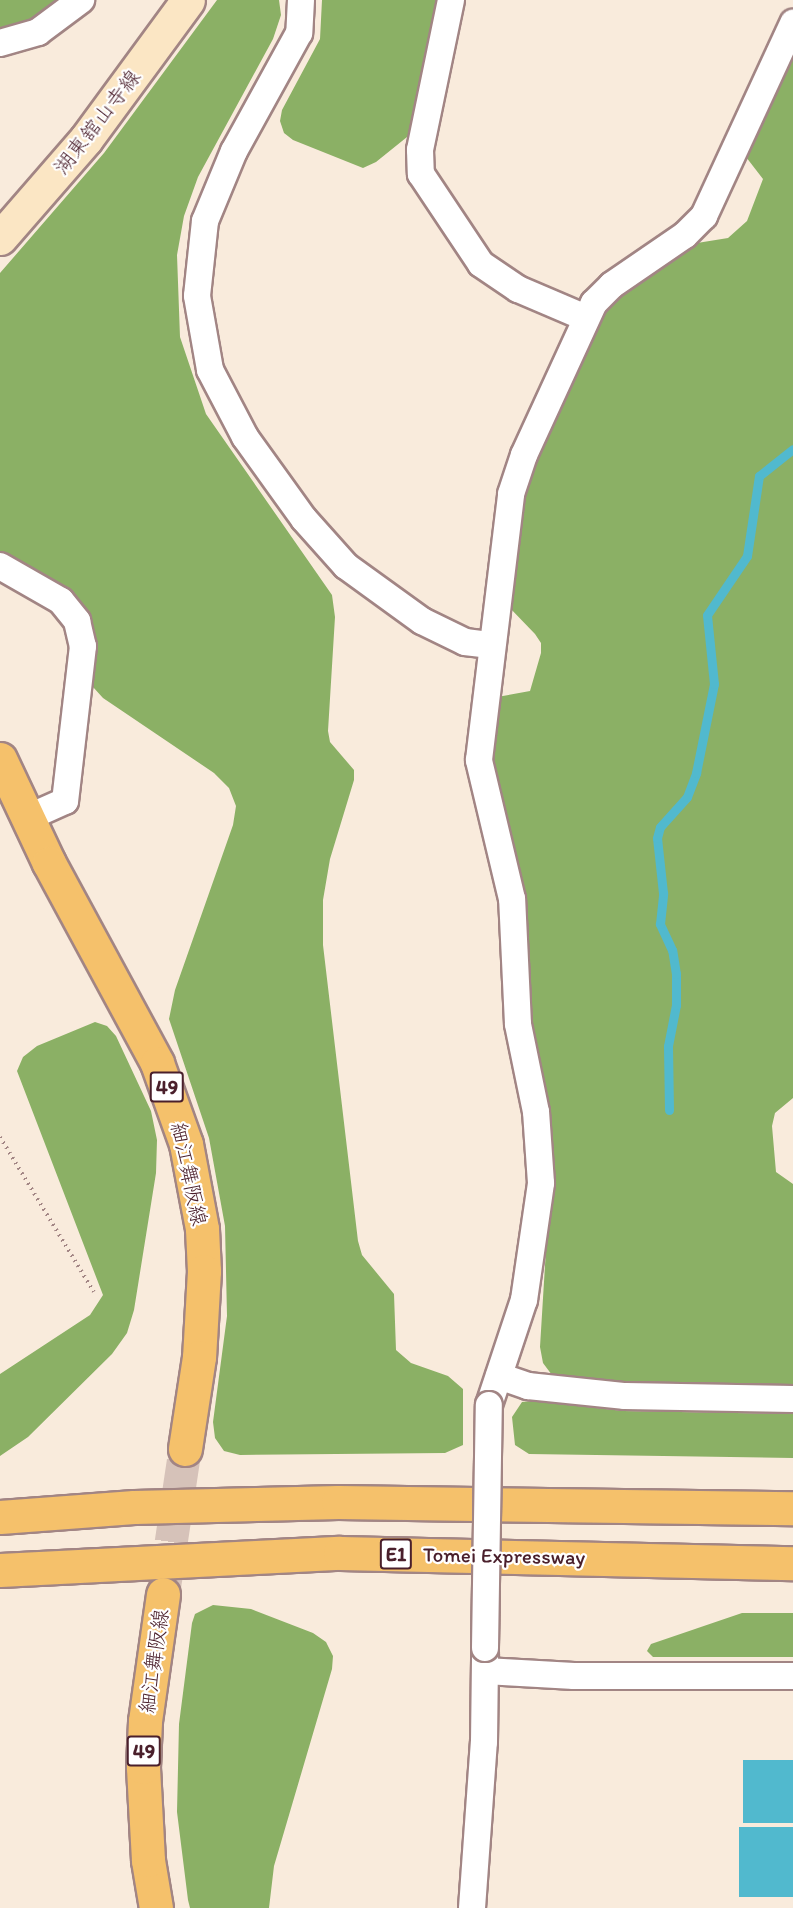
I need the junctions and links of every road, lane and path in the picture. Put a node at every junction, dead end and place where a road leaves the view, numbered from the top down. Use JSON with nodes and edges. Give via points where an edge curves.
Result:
{"nodes":[{"id":1,"x":81,"y":0,"type":"edge"},
{"id":2,"x":188,"y":0,"type":"edge"},
{"id":3,"x":301,"y":0,"type":"edge"},
{"id":4,"x":451,"y":0,"type":"edge"},
{"id":5,"x":793,"y":23,"type":"edge"},
{"id":6,"x":0,"y":43,"type":"edge"},
{"id":7,"x":0,"y":238,"type":"edge"},
{"id":8,"x":586,"y":318,"type":"junction"},
{"id":9,"x":0,"y":566,"type":"edge"},
{"id":10,"x":491,"y":645,"type":"junction"},
{"id":11,"x":0,"y":759,"type":"edge"},
{"id":12,"x":27,"y":818,"type":"junction"},
{"id":13,"x":0,"y":1137,"type":"edge"},
{"id":14,"x":94,"y":1292,"type":"dead end"},
{"id":15,"x":499,"y":1376,"type":"junction"},
{"id":16,"x":793,"y":1399,"type":"edge"},
{"id":17,"x":185,"y":1449,"type":"tunnel mouth"},
{"id":18,"x":793,"y":1508,"type":"edge"},
{"id":19,"x":0,"y":1517,"type":"edge"},
{"id":20,"x":793,"y":1563,"type":"edge"},
{"id":21,"x":0,"y":1570,"type":"edge"},
{"id":22,"x":163,"y":1594,"type":"tunnel mouth"},
{"id":23,"x":485,"y":1660,"type":"junction"},
{"id":24,"x":793,"y":1676,"type":"edge"},
{"id":25,"x":156,"y":1908,"type":"edge"},
{"id":26,"x":472,"y":1908,"type":"edge"}],
"edges":[{"from":1,"to":6,"type":"street","via":[[38,32]]},
{"from":2,"to":7,"type":"main road","name":"湖東舘山寺線","via":[[86,139]]},
{"from":3,"to":10,"type":"street","via":[[296,41],[234,151],[205,221],[197,296],[210,370],[244,437],[304,519],[346,566],[422,621],[465,642]]},
{"from":4,"to":8,"type":"street","via":[[420,150],[421,174],[481,264],[518,289]]},
{"from":5,"to":8,"type":"street","via":[[704,216],[685,235],[602,293]]},
{"from":8,"to":10,"type":"street","via":[[516,474],[507,514]]},
{"from":9,"to":12,"type":"street","via":[[61,601],[77,621],[83,646],[65,801]]},
{"from":10,"to":15,"type":"street","via":[[479,760],[512,900],[518,1024],[536,1112],[541,1183],[526,1289]]},
{"from":11,"to":12,"type":"main road","name":"細江舞阪線","number":"49"},
{"from":12,"to":17,"type":"main road","name":"細江舞阪線","number":"49","via":[[157,1063],[186,1144],[200,1218],[204,1271],[199,1357]]},
{"from":13,"to":14,"type":"path","via":[[12,1163]]},
{"from":15,"to":16,"type":"street","via":[[528,1386],[625,1396]]},
{"from":15,"to":23,"type":"street","bridge":true,"via":[[489,1405]]},
{"from":18,"to":19,"type":"main road","via":[[338,1502],[134,1507]]},
{"from":20,"to":21,"type":"main road","name":"Tomei Expressway","number":"E1","via":[[340,1553]]},
{"from":22,"to":25,"type":"main road","name":"細江舞阪線","number":"49","via":[[145,1721],[143,1767],[148,1860]]},
{"from":23,"to":24,"type":"street","via":[[574,1676]]},
{"from":23,"to":26,"type":"street","via":[[484,1742]]}]}
